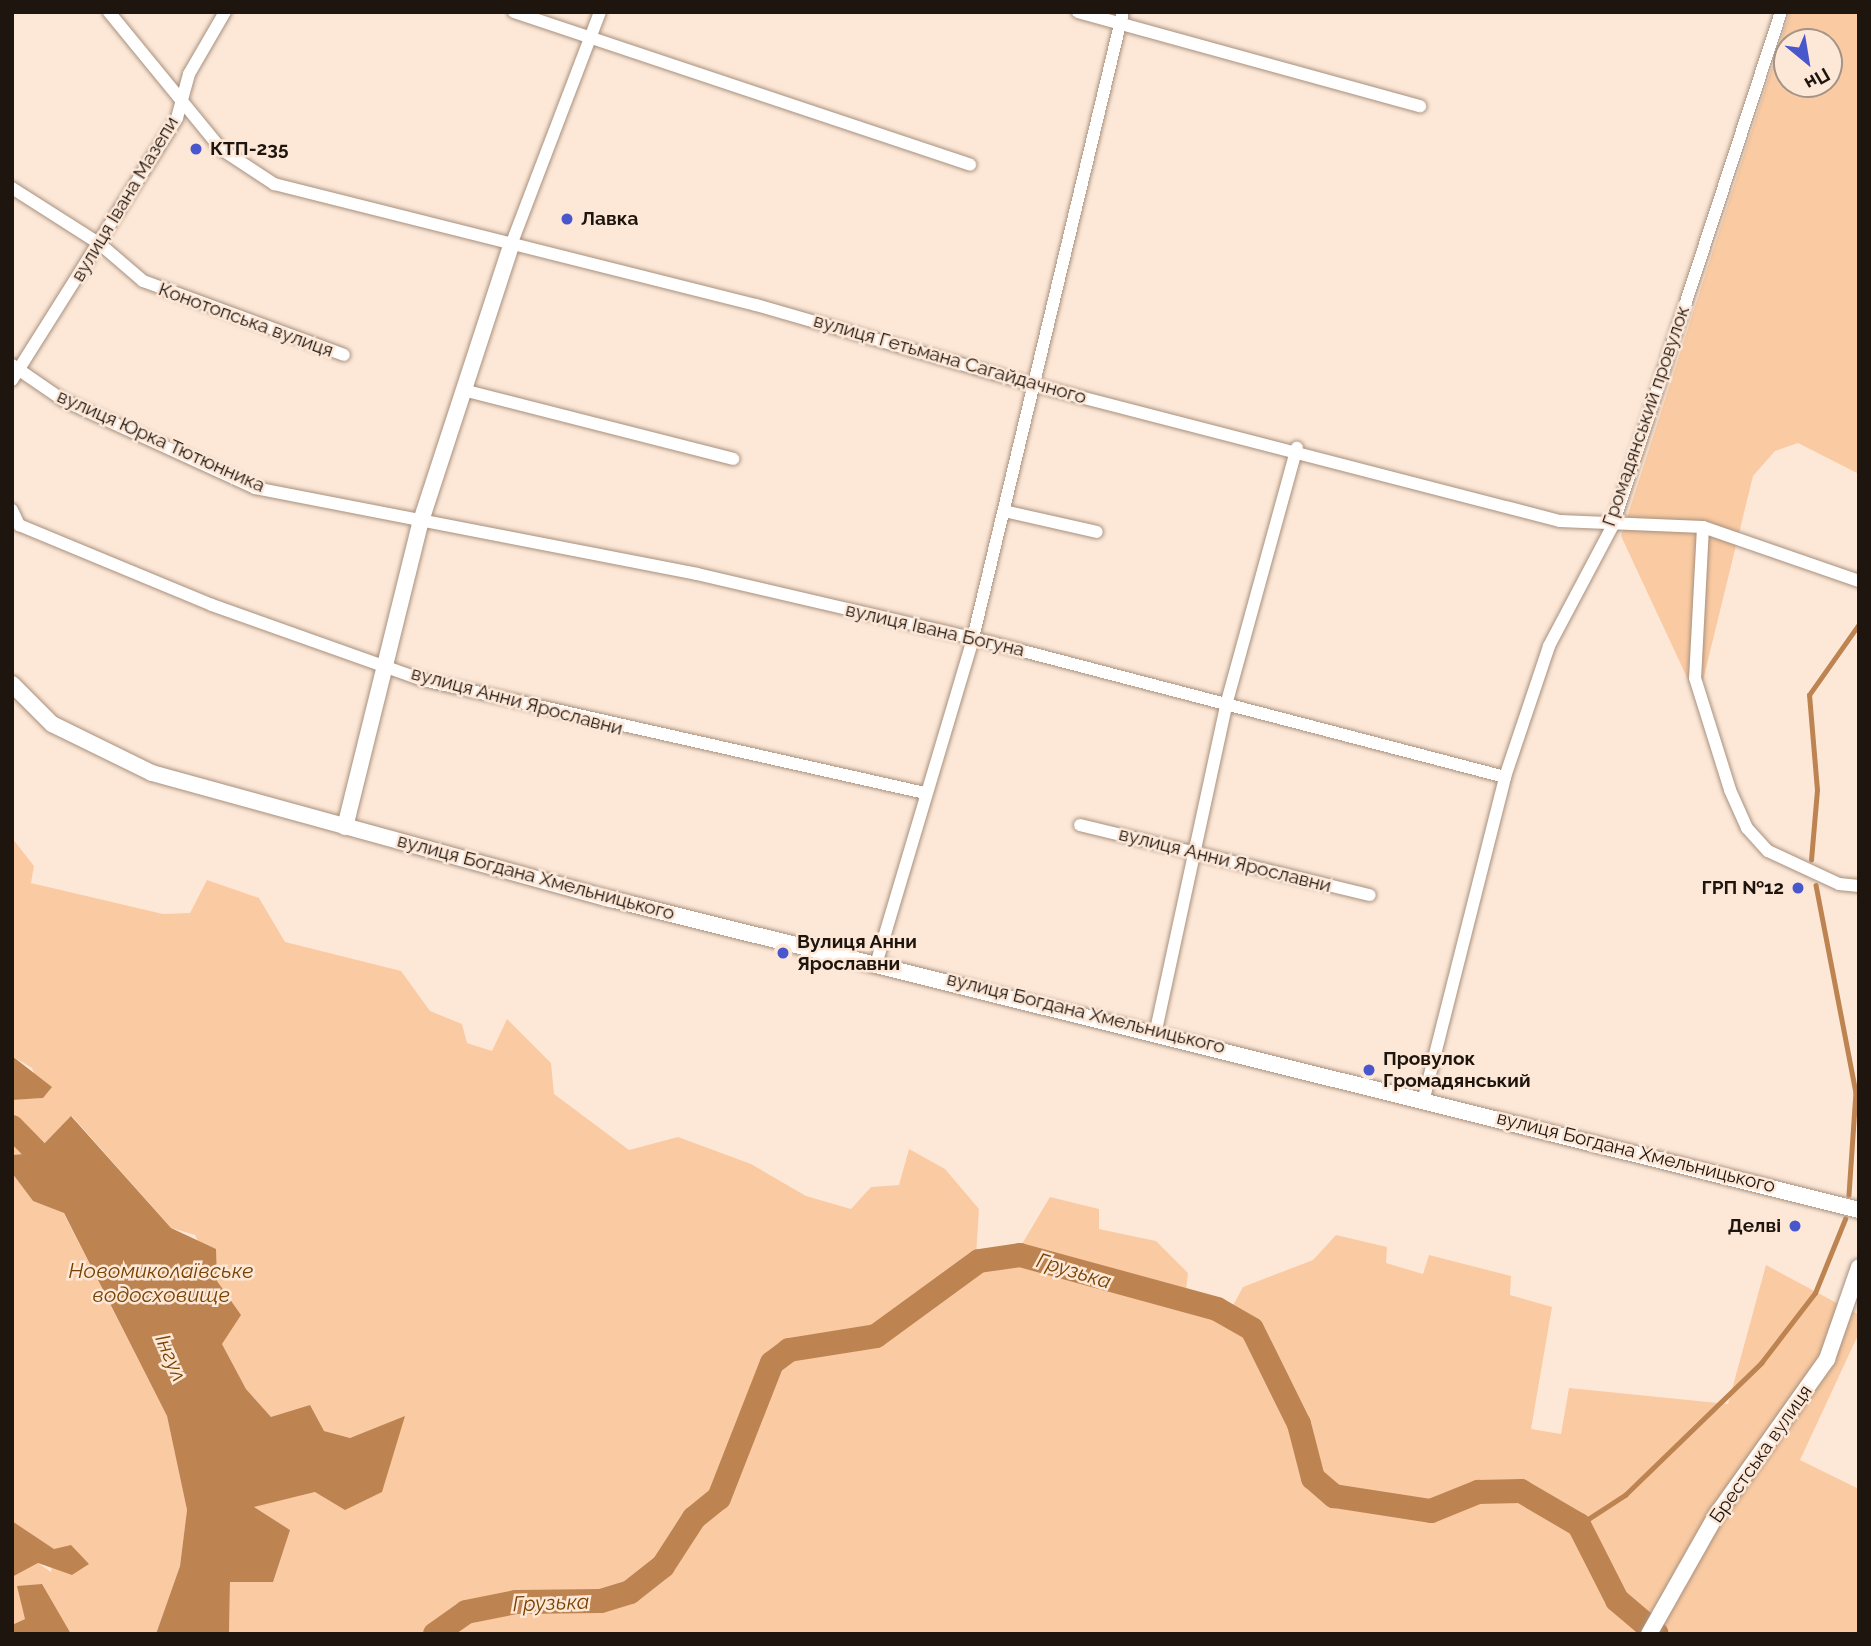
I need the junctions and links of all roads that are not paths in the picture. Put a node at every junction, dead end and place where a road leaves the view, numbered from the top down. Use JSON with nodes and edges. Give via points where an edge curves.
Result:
{"nodes":[{"id":1,"x":110,"y":12,"type":"edge"},
{"id":2,"x":225,"y":12,"type":"edge"},
{"id":3,"x":514,"y":12,"type":"edge"},
{"id":4,"x":600,"y":12,"type":"edge"},
{"id":5,"x":1078,"y":12,"type":"edge"},
{"id":6,"x":1781,"y":12,"type":"edge"},
{"id":7,"x":1122,"y":16,"type":"edge"},
{"id":8,"x":588,"y":41,"type":"junction"},
{"id":9,"x":181,"y":98,"type":"junction"},
{"id":10,"x":1420,"y":106,"type":"dead end"},
{"id":11,"x":971,"y":164,"type":"dead end"},
{"id":12,"x":12,"y":188,"type":"edge"},
{"id":13,"x":100,"y":244,"type":"junction"},
{"id":14,"x":511,"y":245,"type":"junction"},
{"id":15,"x":344,"y":355,"type":"dead end"},
{"id":16,"x":15,"y":372,"type":"edge"},
{"id":17,"x":1034,"y":385,"type":"junction"},
{"id":18,"x":463,"y":390,"type":"junction"},
{"id":19,"x":1297,"y":448,"type":"junction"},
{"id":20,"x":733,"y":459,"type":"dead end"},
{"id":21,"x":358,"y":509,"type":"joint"},
{"id":22,"x":12,"y":510,"type":"edge"},
{"id":23,"x":1003,"y":511,"type":"junction"},
{"id":24,"x":421,"y":524,"type":"junction"},
{"id":25,"x":1613,"y":525,"type":"junction"},
{"id":26,"x":1703,"y":527,"type":"junction"},
{"id":27,"x":1097,"y":533,"type":"dead end"},
{"id":28,"x":1859,"y":582,"type":"edge"},
{"id":29,"x":973,"y":638,"type":"junction"},
{"id":30,"x":388,"y":664,"type":"junction"},
{"id":31,"x":12,"y":684,"type":"edge"},
{"id":32,"x":1226,"y":705,"type":"junction"},
{"id":33,"x":1505,"y":777,"type":"junction"},
{"id":34,"x":925,"y":793,"type":"junction"},
{"id":35,"x":1080,"y":825,"type":"dead end"},
{"id":36,"x":345,"y":828,"type":"junction"},
{"id":37,"x":1198,"y":850,"type":"junction"},
{"id":38,"x":1859,"y":886,"type":"edge"},
{"id":39,"x":1370,"y":895,"type":"dead end"},
{"id":40,"x":877,"y":961,"type":"junction"},
{"id":41,"x":1156,"y":1030,"type":"junction"},
{"id":42,"x":1424,"y":1098,"type":"junction"},
{"id":43,"x":1859,"y":1210,"type":"edge"},
{"id":44,"x":1859,"y":1268,"type":"edge"},
{"id":45,"x":1648,"y":1634,"type":"edge"}],
"edges":[{"from":1,"to":9,"type":"street","name":"вулиця Гетьмана Сагайдачного"},
{"from":2,"to":9,"type":"street","name":"вулиця Івана Мазепи"},
{"from":3,"to":8,"type":"street"},
{"from":4,"to":8,"type":"street"},
{"from":5,"to":7,"type":"street"},
{"from":6,"to":25,"type":"street","name":"Громадянський провулок"},
{"from":7,"to":10,"type":"street"},
{"from":7,"to":17,"type":"street"},
{"from":8,"to":11,"type":"street"},
{"from":8,"to":14,"type":"street"},
{"from":9,"to":13,"type":"street","name":"вулиця Івана Мазепи","via":[[177,118]]},
{"from":9,"to":14,"type":"street","name":"вулиця Гетьмана Сагайдачного","via":[[221,149],[274,184]]},
{"from":12,"to":13,"type":"street","name":"Конотопська вулиця"},
{"from":13,"to":15,"type":"street","name":"Конотопська вулиця","via":[[143,281]]},
{"from":13,"to":16,"type":"street","name":"вулиця Івана Мазепи"},
{"from":14,"to":17,"type":"street","name":"вулиця Гетьмана Сагайдачного","via":[[756,305]]},
{"from":14,"to":18,"type":"street"},
{"from":16,"to":21,"type":"street","name":"вулиця Юрка Тютюнника","via":[[63,400],[255,488]]},
{"from":17,"to":19,"type":"street","name":"вулиця Гетьмана Сагайдачного"},
{"from":17,"to":23,"type":"street"},
{"from":18,"to":20,"type":"street"},
{"from":18,"to":24,"type":"street"},
{"from":19,"to":25,"type":"street","name":"вулиця Гетьмана Сагайдачного","via":[[1560,521]]},
{"from":19,"to":32,"type":"street"},
{"from":21,"to":24,"type":"street","name":"вулиця Івана Богуна"},
{"from":22,"to":30,"type":"street","name":"вулиця Анни Ярославни","via":[[19,525],[212,605]]},
{"from":23,"to":27,"type":"street"},
{"from":23,"to":29,"type":"street"},
{"from":24,"to":29,"type":"street","name":"вулиця Івана Богуна","via":[[697,575]]},
{"from":24,"to":30,"type":"street"},
{"from":25,"to":26,"type":"street","name":"вулиця Гетьмана Сагайдачного"},
{"from":25,"to":33,"type":"street","name":"Громадянський провулок","via":[[1549,646]]},
{"from":26,"to":28,"type":"street","name":"вулиця Гетьмана Сагайдачного"},
{"from":26,"to":38,"type":"street","via":[[1695,678],[1741,815],[1768,851],[1839,884]]},
{"from":29,"to":32,"type":"street","name":"вулиця Івана Богуна"},
{"from":29,"to":34,"type":"street"},
{"from":30,"to":34,"type":"street","name":"вулиця Анни Ярославни","via":[[423,680],[579,718]]},
{"from":30,"to":36,"type":"street"},
{"from":31,"to":36,"type":"street","name":"вулиця Богдана Хмельницького","via":[[52,724],[92,748],[152,773]]},
{"from":32,"to":33,"type":"street","name":"вулиця Івана Богуна"},
{"from":32,"to":37,"type":"street"},
{"from":33,"to":42,"type":"street","name":"Громадянський провулок"},
{"from":34,"to":40,"type":"street"},
{"from":35,"to":37,"type":"street","name":"вулиця Анни Ярославни"},
{"from":36,"to":40,"type":"street","name":"вулиця Богдана Хмельницького"},
{"from":37,"to":39,"type":"street","name":"вулиця Анни Ярославни","via":[[1214,861]]},
{"from":37,"to":41,"type":"street"},
{"from":40,"to":41,"type":"street","name":"вулиця Богдана Хмельницького"},
{"from":41,"to":42,"type":"street","name":"вулиця Богдана Хмельницького"},
{"from":42,"to":43,"type":"street","name":"вулиця Богдана Хмельницького"},
{"from":44,"to":45,"type":"street","name":"Брестська вулиця","via":[[1827,1359],[1665,1597]]}]}
